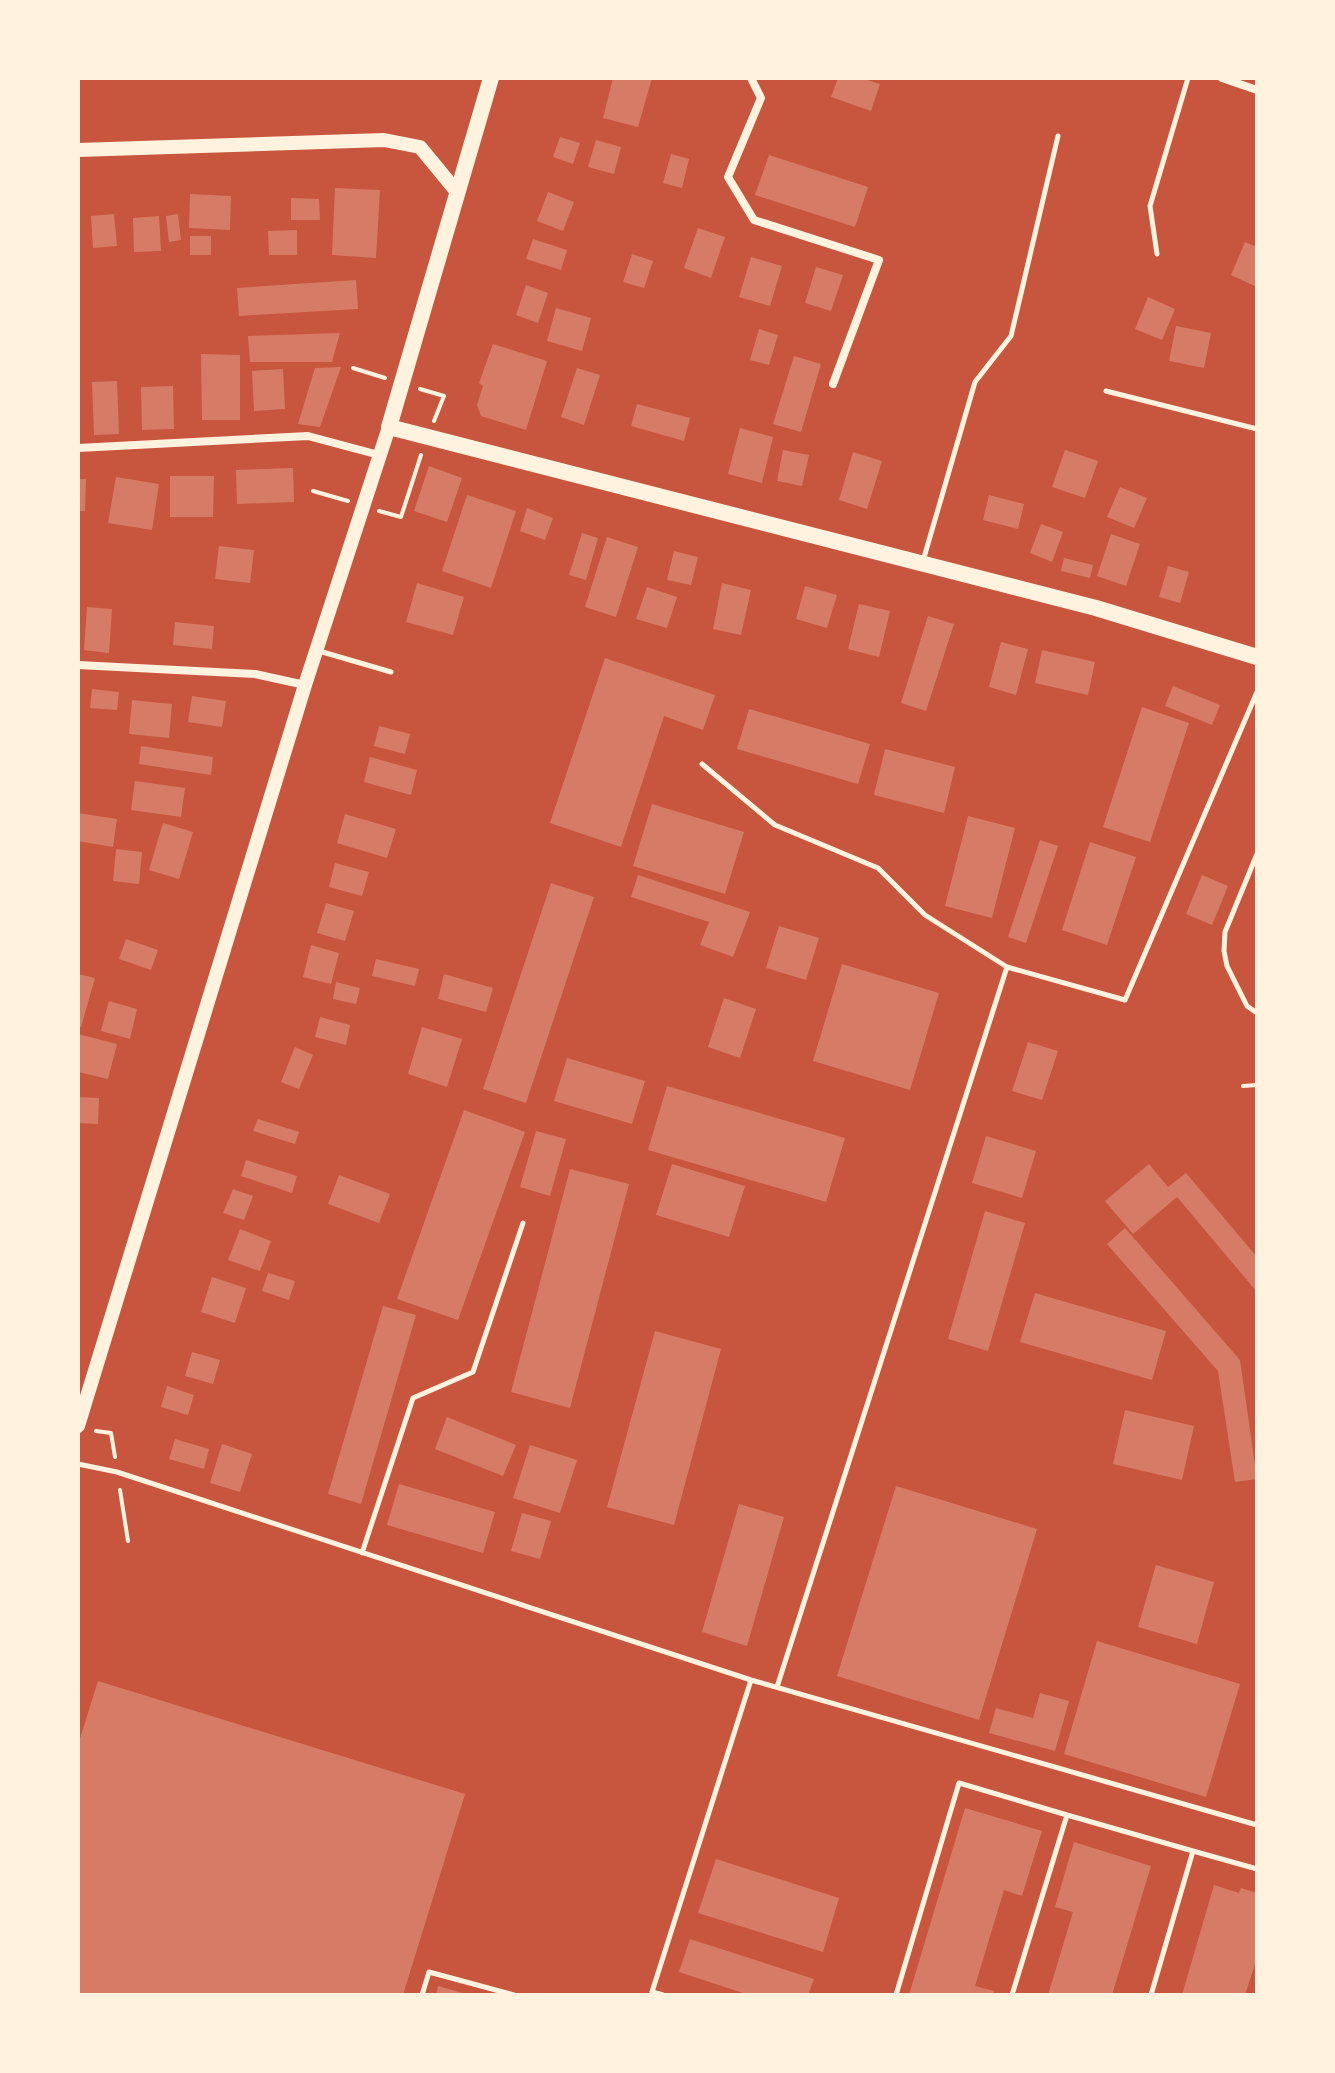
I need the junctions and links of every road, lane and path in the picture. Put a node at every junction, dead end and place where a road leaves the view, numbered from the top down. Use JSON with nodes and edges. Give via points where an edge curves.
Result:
{"nodes":[{"id":1,"x":491,"y":78,"type":"edge"},
{"id":2,"x":751,"y":78,"type":"edge"},
{"id":3,"x":1188,"y":78,"type":"edge"},
{"id":4,"x":1222,"y":78,"type":"edge"},
{"id":5,"x":1257,"y":90,"type":"edge"},
{"id":6,"x":1058,"y":136,"type":"dead end"},
{"id":7,"x":78,"y":150,"type":"edge"},
{"id":8,"x":457,"y":192,"type":"junction"},
{"id":9,"x":1157,"y":254,"type":"dead end"},
{"id":10,"x":833,"y":384,"type":"dead end"},
{"id":11,"x":1106,"y":391,"type":"dead end"},
{"id":12,"x":389,"y":427,"type":"junction"},
{"id":13,"x":1257,"y":429,"type":"edge"},
{"id":14,"x":78,"y":448,"type":"edge"},
{"id":15,"x":379,"y":455,"type":"junction"},
{"id":16,"x":923,"y":564,"type":"junction"},
{"id":17,"x":316,"y":651,"type":"junction"},
{"id":18,"x":1257,"y":657,"type":"edge"},
{"id":19,"x":78,"y":665,"type":"edge"},
{"id":20,"x":391,"y":672,"type":"dead end"},
{"id":21,"x":305,"y":685,"type":"junction"},
{"id":22,"x":1257,"y":692,"type":"edge"},
{"id":23,"x":702,"y":764,"type":"dead end"},
{"id":24,"x":1257,"y":854,"type":"edge"},
{"id":25,"x":1007,"y":967,"type":"junction"},
{"id":26,"x":1257,"y":1013,"type":"edge"},
{"id":27,"x":1257,"y":1085,"type":"edge"},
{"id":28,"x":1243,"y":1086,"type":"dead end"},
{"id":29,"x":523,"y":1223,"type":"dead end"},
{"id":30,"x":78,"y":1426,"type":"edge"},
{"id":31,"x":78,"y":1464,"type":"edge"},
{"id":32,"x":362,"y":1553,"type":"junction"},
{"id":33,"x":751,"y":1680,"type":"junction"},
{"id":34,"x":777,"y":1687,"type":"junction"},
{"id":35,"x":1067,"y":1815,"type":"junction"},
{"id":36,"x":1257,"y":1825,"type":"edge"},
{"id":37,"x":1193,"y":1851,"type":"junction"},
{"id":38,"x":1257,"y":1869,"type":"edge"},
{"id":39,"x":652,"y":1993,"type":"edge"},
{"id":40,"x":422,"y":1995,"type":"edge"},
{"id":41,"x":514,"y":1995,"type":"edge"},
{"id":42,"x":663,"y":1995,"type":"edge"},
{"id":43,"x":896,"y":1995,"type":"edge"},
{"id":44,"x":1012,"y":1995,"type":"edge"},
{"id":45,"x":1151,"y":1995,"type":"edge"}],
"edges":[{"from":1,"to":8,"type":"main road"},
{"from":2,"to":10,"type":"street","via":[[761,98],[728,177],[754,220],[879,260]]},
{"from":3,"to":9,"type":"lane","via":[[1150,206]]},
{"from":4,"to":5,"type":"street"},
{"from":6,"to":16,"type":"lane","via":[[1011,336],[975,382]]},
{"from":7,"to":8,"type":"street","via":[[384,140],[420,147]]},
{"from":8,"to":12,"type":"main road"},
{"from":11,"to":13,"type":"lane"},
{"from":12,"to":15,"type":"street"},
{"from":12,"to":16,"type":"main road"},
{"from":14,"to":15,"type":"street","via":[[308,436]]},
{"from":15,"to":17,"type":"street"},
{"from":16,"to":18,"type":"main road","via":[[1096,608]]},
{"from":17,"to":20,"type":"lane"},
{"from":17,"to":21,"type":"street"},
{"from":19,"to":21,"type":"street","via":[[255,674]]},
{"from":21,"to":30,"type":"street"},
{"from":22,"to":25,"type":"lane","via":[[1125,1000]]},
{"from":23,"to":25,"type":"lane","via":[[775,825],[878,868],[925,915]]},
{"from":24,"to":26,"type":"lane","via":[[1225,932],[1224,951],[1247,1006]]},
{"from":25,"to":34,"type":"lane"},
{"from":27,"to":28,"type":"path"},
{"from":29,"to":32,"type":"lane","via":[[473,1372],[413,1398]]},
{"from":31,"to":32,"type":"lane","via":[[117,1472]]},
{"from":32,"to":33,"type":"lane"},
{"from":33,"to":34,"type":"lane"},
{"from":33,"to":39,"type":"lane"},
{"from":34,"to":36,"type":"lane"},
{"from":35,"to":37,"type":"lane"},
{"from":35,"to":43,"type":"lane","via":[[959,1783]]},
{"from":35,"to":44,"type":"lane"},
{"from":37,"to":38,"type":"lane"},
{"from":37,"to":45,"type":"lane"},
{"from":39,"to":42,"type":"lane"},
{"from":40,"to":41,"type":"lane","via":[[429,1972]]}]}
